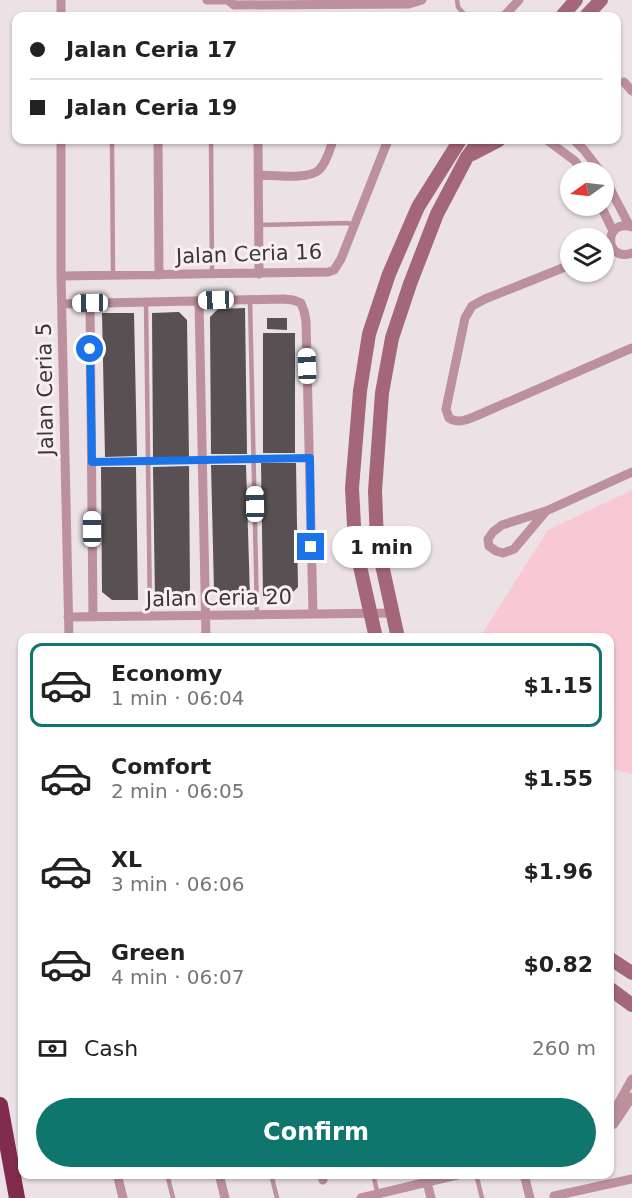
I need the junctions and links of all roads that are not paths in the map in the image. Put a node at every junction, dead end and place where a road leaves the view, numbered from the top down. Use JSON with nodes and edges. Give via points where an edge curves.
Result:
{"nodes":[{"id":1,"x":207,"y":0,"type":"edge"},
{"id":2,"x":228,"y":0,"type":"edge"},
{"id":3,"x":422,"y":0,"type":"edge"},
{"id":4,"x":519,"y":0,"type":"edge"},
{"id":5,"x":576,"y":0,"type":"edge"},
{"id":6,"x":601,"y":0,"type":"edge"},
{"id":7,"x":329,"y":2,"type":"edge"},
{"id":8,"x":378,"y":2,"type":"edge"},
{"id":9,"x":279,"y":3,"type":"edge"},
{"id":10,"x":508,"y":12,"type":"edge"},
{"id":11,"x":566,"y":12,"type":"edge"},
{"id":12,"x":590,"y":12,"type":"edge"},
{"id":13,"x":624,"y":82,"type":"dead end"},
{"id":14,"x":632,"y":91,"type":"edge"},
{"id":15,"x":61,"y":144,"type":"edge"},
{"id":16,"x":112,"y":144,"type":"edge"},
{"id":17,"x":158,"y":144,"type":"edge"},
{"id":18,"x":211,"y":144,"type":"edge"},
{"id":19,"x":258,"y":144,"type":"edge"},
{"id":20,"x":331,"y":144,"type":"edge"},
{"id":21,"x":386,"y":144,"type":"edge"},
{"id":22,"x":457,"y":144,"type":"edge"},
{"id":23,"x":477,"y":144,"type":"edge"},
{"id":24,"x":491,"y":144,"type":"edge"},
{"id":25,"x":553,"y":144,"type":"edge"},
{"id":26,"x":578,"y":144,"type":"edge"},
{"id":27,"x":467,"y":157,"type":"junction"},
{"id":28,"x":576,"y":162,"type":"edge"},
{"id":29,"x":593,"y":162,"type":"edge"},
{"id":30,"x":258,"y":175,"type":"junction"},
{"id":31,"x":614,"y":196,"type":"edge"},
{"id":32,"x":259,"y":225,"type":"junction"},
{"id":33,"x":355,"y":225,"type":"junction"},
{"id":34,"x":630,"y":226,"type":"edge"},
{"id":35,"x":614,"y":230,"type":"edge"},
{"id":36,"x":614,"y":252,"type":"edge"},
{"id":37,"x":632,"y":253,"type":"edge"},
{"id":38,"x":560,"y":269,"type":"edge"},
{"id":39,"x":212,"y":274,"type":"junction"},
{"id":40,"x":259,"y":274,"type":"junction"},
{"id":41,"x":113,"y":275,"type":"junction"},
{"id":42,"x":159,"y":275,"type":"junction"},
{"id":43,"x":61,"y":276,"type":"junction"},
{"id":44,"x":250,"y":299,"type":"junction"},
{"id":45,"x":199,"y":301,"type":"junction"},
{"id":46,"x":146,"y":302,"type":"junction"},
{"id":47,"x":90,"y":303,"type":"junction"},
{"id":48,"x":62,"y":304,"type":"junction"},
{"id":49,"x":632,"y":348,"type":"edge"},
{"id":50,"x":310,"y":458,"type":"junction"},
{"id":51,"x":254,"y":459,"type":"junction"},
{"id":52,"x":202,"y":460,"type":"junction"},
{"id":53,"x":148,"y":461,"type":"junction"},
{"id":54,"x":92,"y":462,"type":"junction"},
{"id":55,"x":632,"y":472,"type":"edge"},
{"id":56,"x":546,"y":512,"type":"junction"},
{"id":57,"x":392,"y":613,"type":"junction"},
{"id":58,"x":313,"y":614,"type":"junction"},
{"id":59,"x":370,"y":614,"type":"junction"},
{"id":60,"x":257,"y":615,"type":"junction"},
{"id":61,"x":150,"y":616,"type":"junction"},
{"id":62,"x":205,"y":616,"type":"junction"},
{"id":63,"x":68,"y":617,"type":"junction"},
{"id":64,"x":93,"y":617,"type":"junction"},
{"id":65,"x":69,"y":633,"type":"edge"},
{"id":66,"x":206,"y":633,"type":"edge"},
{"id":67,"x":373,"y":633,"type":"edge"},
{"id":68,"x":397,"y":633,"type":"edge"},
{"id":69,"x":614,"y":961,"type":"edge"},
{"id":70,"x":632,"y":973,"type":"edge"},
{"id":71,"x":614,"y":992,"type":"edge"},
{"id":72,"x":632,"y":1005,"type":"edge"},
{"id":73,"x":632,"y":1079,"type":"edge"},
{"id":74,"x":632,"y":1097,"type":"edge"},
{"id":75,"x":0,"y":1105,"type":"edge"},
{"id":76,"x":614,"y":1111,"type":"edge"},
{"id":77,"x":614,"y":1124,"type":"edge"},
{"id":78,"x":118,"y":1179,"type":"edge"},
{"id":79,"x":168,"y":1179,"type":"edge"},
{"id":80,"x":220,"y":1179,"type":"edge"},
{"id":81,"x":272,"y":1179,"type":"edge"},
{"id":82,"x":374,"y":1179,"type":"edge"},
{"id":83,"x":426,"y":1179,"type":"edge"},
{"id":84,"x":477,"y":1179,"type":"edge"},
{"id":85,"x":525,"y":1179,"type":"edge"},
{"id":86,"x":632,"y":1179,"type":"edge"},
{"id":87,"x":378,"y":1196,"type":"edge"},
{"id":88,"x":554,"y":1196,"type":"dead end"},
{"id":89,"x":17,"y":1198,"type":"edge"},
{"id":90,"x":123,"y":1198,"type":"edge"},
{"id":91,"x":172,"y":1198,"type":"edge"},
{"id":92,"x":225,"y":1198,"type":"edge"},
{"id":93,"x":277,"y":1198,"type":"edge"},
{"id":94,"x":361,"y":1198,"type":"edge"},
{"id":95,"x":431,"y":1198,"type":"edge"},
{"id":96,"x":482,"y":1198,"type":"edge"},
{"id":97,"x":530,"y":1198,"type":"edge"}],
"edges":[{"from":1,"to":2,"type":"street"},
{"from":2,"to":9,"type":"street","via":[[234,5]]},
{"from":3,"to":8,"type":"street","via":[[409,4]]},
{"from":4,"to":10,"type":"street"},
{"from":5,"to":11,"type":"main road"},
{"from":6,"to":12,"type":"main road"},
{"from":7,"to":8,"type":"street"},
{"from":7,"to":9,"type":"street"},
{"from":13,"to":14,"type":"street"},
{"from":15,"to":43,"type":"street","name":"Jalan Ceria 5"},
{"from":16,"to":41,"type":"lane"},
{"from":17,"to":42,"type":"street"},
{"from":18,"to":39,"type":"lane"},
{"from":19,"to":30,"type":"street"},
{"from":20,"to":30,"type":"street","via":[[324,163],[313,173]]},
{"from":21,"to":33,"type":"street","name":"Jalan Ceria 16"},
{"from":22,"to":59,"type":"main road","via":[[418,207],[369,334],[352,488],[355,544]]},
{"from":23,"to":27,"type":"main road"},
{"from":24,"to":27,"type":"main road"},
{"from":25,"to":28,"type":"street"},
{"from":26,"to":29,"type":"street"},
{"from":27,"to":57,"type":"main road","via":[[437,214],[410,284],[392,338],[382,393],[375,491],[377,542]]},
{"from":30,"to":32,"type":"street"},
{"from":31,"to":34,"type":"street"},
{"from":32,"to":33,"type":"lane"},
{"from":32,"to":40,"type":"street"},
{"from":33,"to":40,"type":"street","name":"Jalan Ceria 16","via":[[334,270]]},
{"from":34,"to":35,"type":"street"},
{"from":36,"to":37,"type":"street"},
{"from":38,"to":49,"type":"street","via":[[472,306],[465,318],[446,409],[449,418],[455,422],[476,416]]},
{"from":39,"to":40,"type":"street","name":"Jalan Ceria 16"},
{"from":39,"to":42,"type":"street","name":"Jalan Ceria 16"},
{"from":41,"to":42,"type":"street","name":"Jalan Ceria 16"},
{"from":41,"to":43,"type":"street","name":"Jalan Ceria 16"},
{"from":43,"to":48,"type":"street","name":"Jalan Ceria 5"},
{"from":44,"to":45,"type":"street"},
{"from":44,"to":50,"type":"street","via":[[301,303],[306,321]]},
{"from":44,"to":51,"type":"lane"},
{"from":45,"to":46,"type":"street"},
{"from":45,"to":52,"type":"street"},
{"from":46,"to":47,"type":"street"},
{"from":46,"to":53,"type":"lane"},
{"from":47,"to":48,"type":"street"},
{"from":47,"to":54,"type":"street"},
{"from":48,"to":63,"type":"street","name":"Jalan Ceria 5"},
{"from":50,"to":51,"type":"lane"},
{"from":50,"to":58,"type":"street"},
{"from":51,"to":52,"type":"lane"},
{"from":51,"to":60,"type":"lane"},
{"from":52,"to":53,"type":"lane"},
{"from":52,"to":62,"type":"street"},
{"from":53,"to":54,"type":"lane"},
{"from":53,"to":61,"type":"lane"},
{"from":54,"to":64,"type":"street"},
{"from":55,"to":56,"type":"street"},
{"from":56,"to":56,"type":"street","via":[[514,549],[503,553],[489,546],[488,539],[502,525]]},
{"from":57,"to":59,"type":"street","name":"Jalan Ceria 20"},
{"from":57,"to":68,"type":"main road"},
{"from":58,"to":59,"type":"street","name":"Jalan Ceria 20"},
{"from":58,"to":60,"type":"street","name":"Jalan Ceria 20"},
{"from":59,"to":67,"type":"main road"},
{"from":60,"to":62,"type":"street","name":"Jalan Ceria 20"},
{"from":61,"to":62,"type":"street","name":"Jalan Ceria 20"},
{"from":61,"to":64,"type":"street","name":"Jalan Ceria 20"},
{"from":62,"to":66,"type":"street"},
{"from":63,"to":64,"type":"street","name":"Jalan Ceria 20"},
{"from":63,"to":65,"type":"street","name":"Jalan Ceria 5"},
{"from":69,"to":70,"type":"main road"},
{"from":71,"to":72,"type":"main road"},
{"from":73,"to":76,"type":"street"},
{"from":74,"to":77,"type":"street"},
{"from":75,"to":89,"type":"highway"},
{"from":78,"to":90,"type":"street"},
{"from":79,"to":91,"type":"lane"},
{"from":80,"to":92,"type":"street"},
{"from":81,"to":93,"type":"lane"},
{"from":82,"to":87,"type":"lane"},
{"from":83,"to":87,"type":"street"},
{"from":83,"to":95,"type":"street"},
{"from":84,"to":96,"type":"lane"},
{"from":85,"to":97,"type":"street"},
{"from":86,"to":88,"type":"street"},
{"from":87,"to":94,"type":"street"}]}
